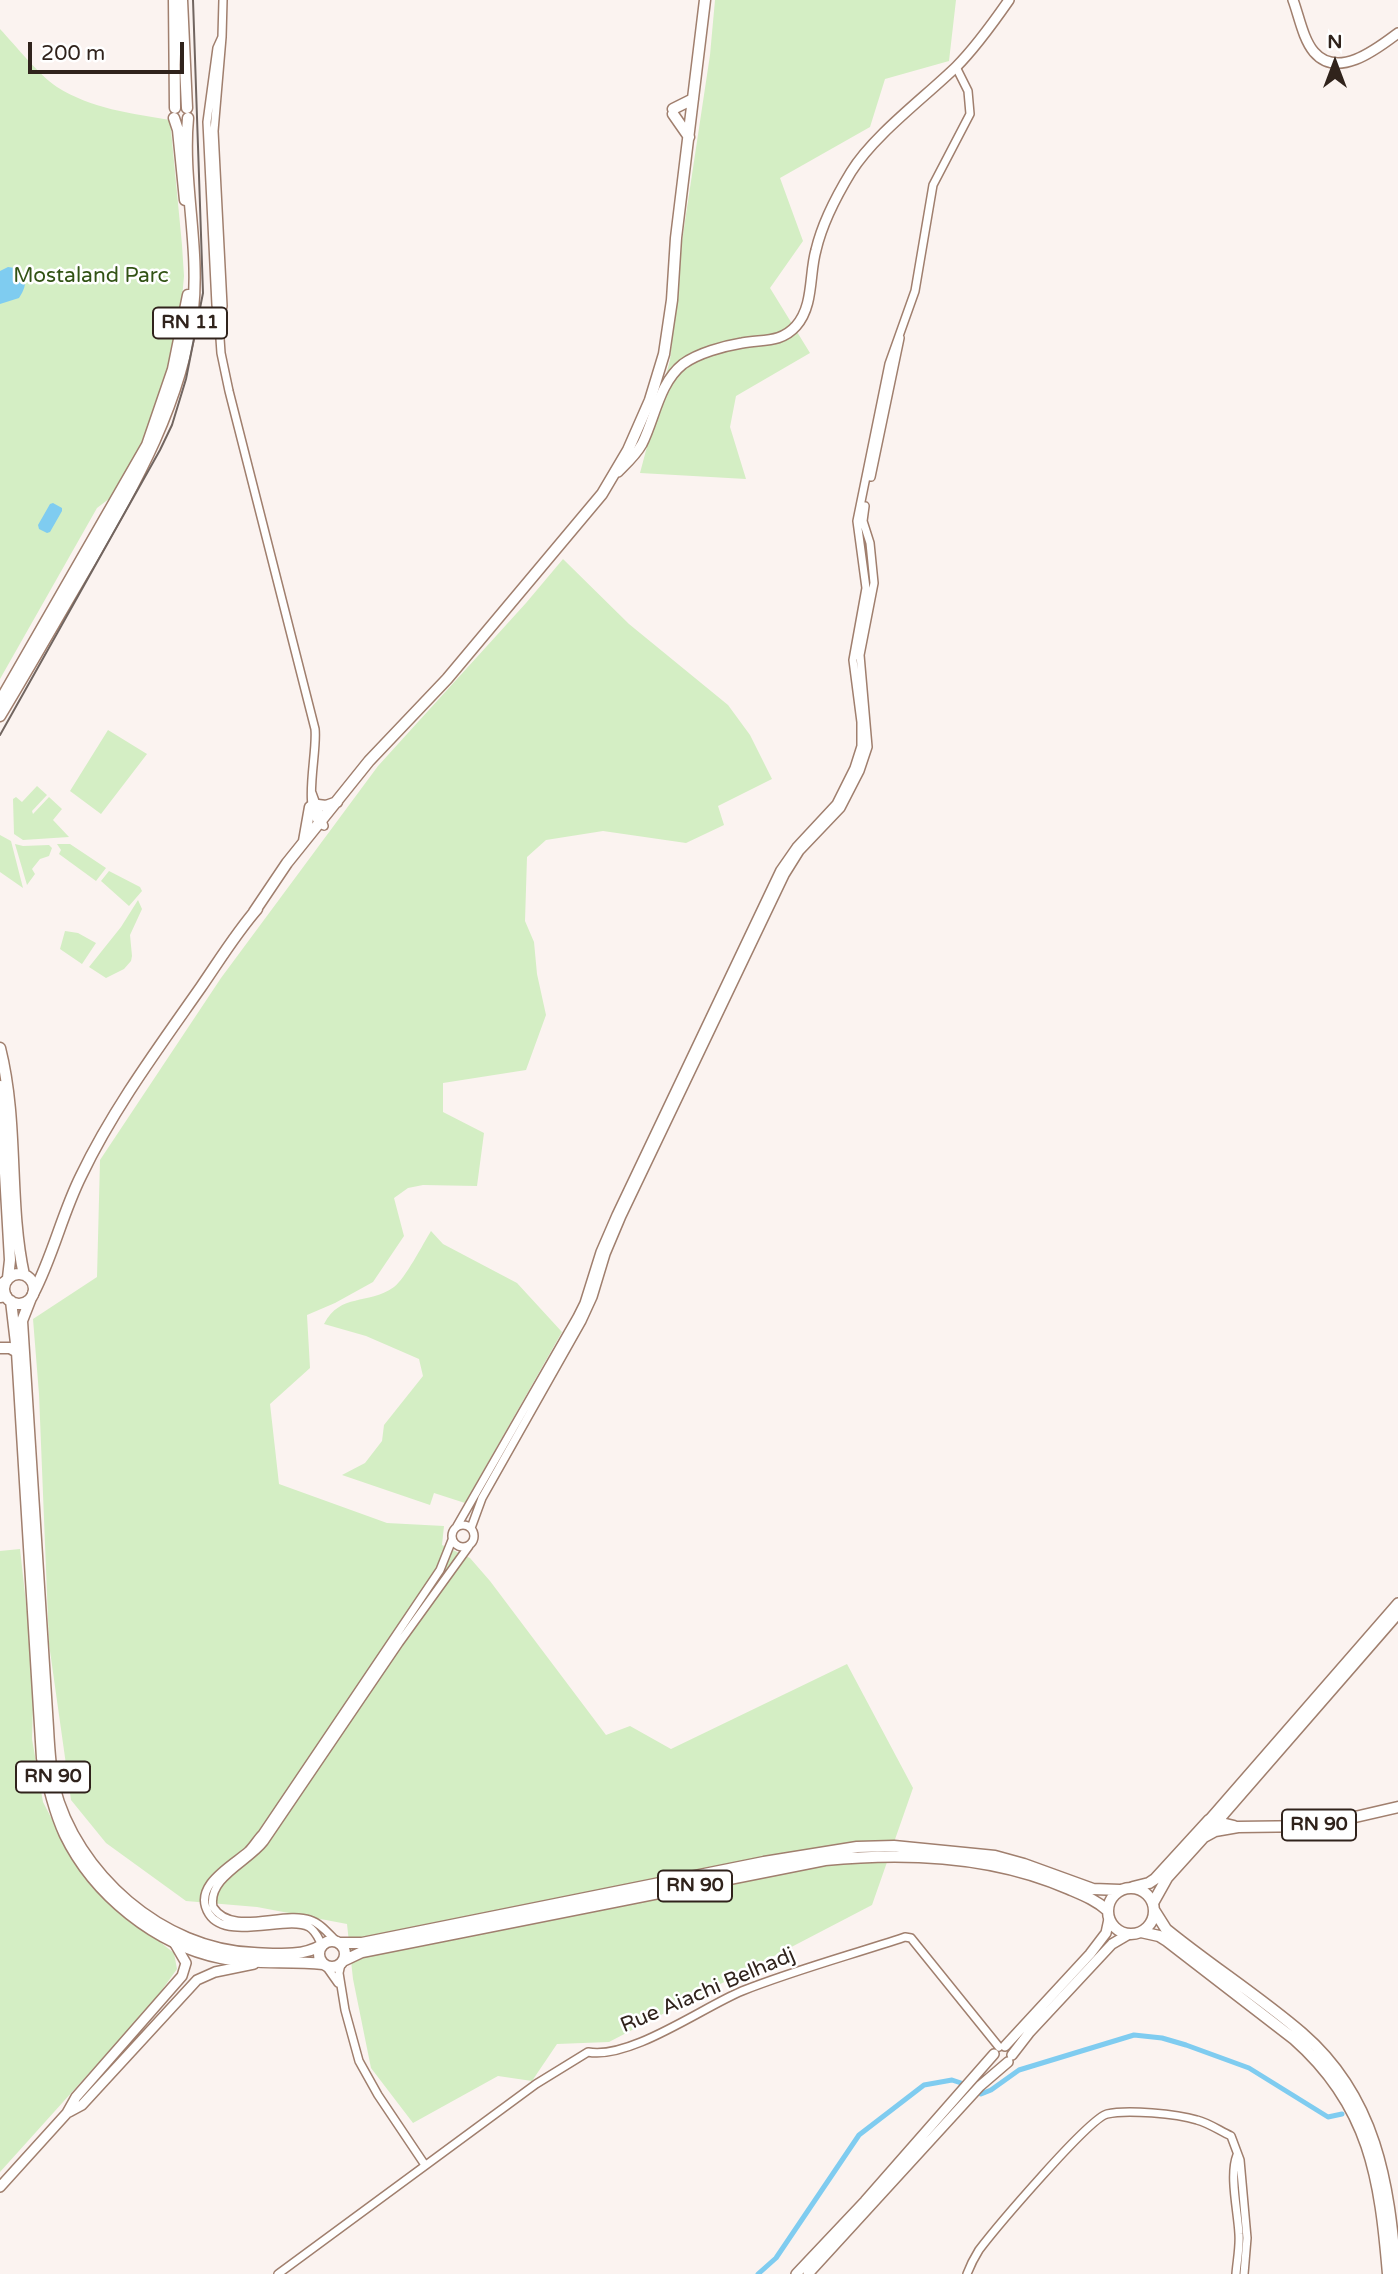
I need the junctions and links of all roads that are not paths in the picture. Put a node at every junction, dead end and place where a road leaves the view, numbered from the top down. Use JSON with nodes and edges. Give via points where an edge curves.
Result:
{"nodes":[{"id":1,"x":174,"y":0,"type":"edge"},
{"id":2,"x":181,"y":0,"type":"edge"},
{"id":3,"x":223,"y":0,"type":"edge"},
{"id":4,"x":705,"y":0,"type":"edge"},
{"id":5,"x":1009,"y":0,"type":"edge"},
{"id":6,"x":1293,"y":0,"type":"edge"},
{"id":7,"x":1398,"y":33,"type":"edge"},
{"id":8,"x":956,"y":67,"type":"junction"},
{"id":9,"x":693,"y":99,"type":"junction"},
{"id":10,"x":175,"y":113,"type":"junction"},
{"id":11,"x":188,"y":113,"type":"junction"},
{"id":12,"x":689,"y":137,"type":"junction"},
{"id":13,"x":190,"y":325,"type":"junction"},
{"id":14,"x":219,"y":325,"type":"junction"},
{"id":15,"x":901,"y":327,"type":"junction"},
{"id":16,"x":614,"y":476,"type":"junction"},
{"id":17,"x":0,"y":701,"type":"edge"},
{"id":18,"x":0,"y":716,"type":"edge"},
{"id":19,"x":381,"y":748,"type":"junction"},
{"id":20,"x":338,"y":801,"type":"junction"},
{"id":21,"x":314,"y":806,"type":"junction"},
{"id":22,"x":322,"y":824,"type":"junction"},
{"id":23,"x":303,"y":842,"type":"junction"},
{"id":24,"x":254,"y":912,"type":"junction"},
{"id":25,"x":0,"y":1048,"type":"edge"},
{"id":26,"x":0,"y":1086,"type":"edge"},
{"id":27,"x":49,"y":1260,"type":"junction"},
{"id":28,"x":26,"y":1275,"type":"junction"},
{"id":29,"x":5,"y":1281,"type":"edge"},
{"id":30,"x":32,"y":1296,"type":"junction"},
{"id":31,"x":5,"y":1298,"type":"edge"},
{"id":32,"x":0,"y":1348,"type":"edge"},
{"id":33,"x":17,"y":1352,"type":"junction"},
{"id":34,"x":457,"y":1526,"type":"junction"},
{"id":35,"x":471,"y":1528,"type":"junction"},
{"id":36,"x":452,"y":1540,"type":"junction"},
{"id":37,"x":469,"y":1546,"type":"junction"},
{"id":38,"x":1398,"y":1603,"type":"edge"},
{"id":39,"x":1398,"y":1614,"type":"edge"},
{"id":40,"x":1398,"y":1807,"type":"edge"},
{"id":41,"x":1213,"y":1821,"type":"junction"},
{"id":42,"x":1238,"y":1827,"type":"junction"},
{"id":43,"x":1203,"y":1837,"type":"junction"},
{"id":44,"x":1133,"y":1887,"type":"junction"},
{"id":45,"x":1120,"y":1890,"type":"junction"},
{"id":46,"x":1154,"y":1906,"type":"junction"},
{"id":47,"x":1108,"y":1914,"type":"junction"},
{"id":48,"x":1141,"y":1932,"type":"junction"},
{"id":49,"x":1129,"y":1934,"type":"junction"},
{"id":50,"x":338,"y":1942,"type":"junction"},
{"id":51,"x":175,"y":1944,"type":"junction"},
{"id":52,"x":322,"y":1945,"type":"junction"},
{"id":53,"x":342,"y":1962,"type":"junction"},
{"id":54,"x":257,"y":1963,"type":"junction"},
{"id":55,"x":325,"y":1965,"type":"junction"},
{"id":56,"x":181,"y":1976,"type":"junction"},
{"id":57,"x":197,"y":1980,"type":"junction"},
{"id":58,"x":341,"y":1988,"type":"junction"},
{"id":59,"x":999,"y":2049,"type":"junction"},
{"id":60,"x":1010,"y":2059,"type":"junction"},
{"id":61,"x":67,"y":2113,"type":"junction"},
{"id":62,"x":1237,"y":2155,"type":"junction"},
{"id":63,"x":425,"y":2165,"type":"junction"},
{"id":64,"x":0,"y":2187,"type":"edge"},
{"id":65,"x":278,"y":2274,"type":"edge"},
{"id":66,"x":796,"y":2274,"type":"edge"},
{"id":67,"x":808,"y":2274,"type":"edge"},
{"id":68,"x":967,"y":2274,"type":"edge"},
{"id":69,"x":1236,"y":2274,"type":"edge"},
{"id":70,"x":1244,"y":2274,"type":"edge"},
{"id":71,"x":1388,"y":2274,"type":"edge"},
{"id":72,"x":1396,"y":2274,"type":"edge"}],
"edges":[{"from":1,"to":10,"type":"main road","number":"RN 11"},
{"from":2,"to":11,"type":"main road","number":"RN 11"},
{"from":3,"to":14,"type":"street","via":[[222,37],[207,122]]},
{"from":4,"to":9,"type":"main road"},
{"from":5,"to":8,"type":"main road"},
{"from":6,"to":7,"type":"main road","via":[[1314,51],[1325,60],[1366,56]]},
{"from":8,"to":15,"type":"street","via":[[968,91],[971,114],[933,185],[919,274]]},
{"from":8,"to":16,"type":"main road","via":[[864,154],[852,171],[818,240],[805,315],[796,327],[771,341],[744,342],[684,364],[664,389],[641,445]]},
{"from":9,"to":12,"type":"main road"},
{"from":9,"to":12,"type":"main road","via":[[673,112]]},
{"from":10,"to":11,"type":"main road","via":[[182,105]]},
{"from":10,"to":11,"type":"main road","via":[[181,122]]},
{"from":10,"to":17,"type":"main road","number":"RN 11","via":[[186,216],[188,297],[163,403],[146,445]]},
{"from":11,"to":13,"type":"main road","number":"RN 11","via":[[195,268]]},
{"from":12,"to":16,"type":"main road","via":[[664,354],[650,400]]},
{"from":13,"to":14,"type":"main road"},
{"from":13,"to":18,"type":"main road","number":"RN 11","via":[[171,405],[153,448]]},
{"from":14,"to":21,"type":"street","via":[[229,391],[315,729]]},
{"from":15,"to":34,"type":"street","via":[[889,364],[856,525],[866,588],[853,654],[862,736],[854,768],[836,804],[780,870],[616,1215],[578,1317]]},
{"from":15,"to":35,"type":"street","via":[[863,513],[874,583],[860,655],[869,739],[866,755],[841,808],[800,852],[786,875],[622,1216],[582,1321],[482,1498]]},
{"from":16,"to":19,"type":"main road","via":[[447,679]]},
{"from":19,"to":20,"type":"main road"},
{"from":19,"to":22,"type":"main road"},
{"from":20,"to":21,"type":"main road"},
{"from":20,"to":22,"type":"main road"},
{"from":21,"to":22,"type":"street"},
{"from":21,"to":23,"type":"main road"},
{"from":22,"to":23,"type":"main road"},
{"from":22,"to":24,"type":"main road"},
{"from":23,"to":24,"type":"main road"},
{"from":24,"to":27,"type":"main road","via":[[114,1118],[70,1198]]},
{"from":25,"to":28,"type":"main road","via":[[7,1078]]},
{"from":26,"to":29,"type":"main road","via":[[10,1260]]},
{"from":27,"to":28,"type":"main road","via":[[39,1271]]},
{"from":27,"to":30,"type":"main road"},
{"from":28,"to":29,"type":"main road","via":[[16,1274]]},
{"from":28,"to":30,"type":"main road","via":[[33,1284]]},
{"from":29,"to":31,"type":"main road"},
{"from":30,"to":31,"type":"main road","via":[[23,1303]]},
{"from":30,"to":52,"type":"main road","number":"RN 90","via":[[23,1321],[29,1423],[50,1764],[63,1811],[97,1870],[136,1908],[167,1928],[240,1953],[304,1952]]},
{"from":31,"to":33,"type":"main road","number":"RN 90"},
{"from":32,"to":33,"type":"main road"},
{"from":33,"to":51,"type":"main road","number":"RN 90","via":[[39,1720],[48,1787],[66,1836],[93,1876],[134,1917]]},
{"from":34,"to":35,"type":"street"},
{"from":34,"to":36,"type":"street"},
{"from":35,"to":37,"type":"street","via":[[474,1536]]},
{"from":36,"to":37,"type":"street","via":[[459,1547]]},
{"from":36,"to":52,"type":"street","via":[[440,1570],[262,1834],[219,1871],[208,1889],[207,1911],[220,1923],[305,1925],[315,1931]]},
{"from":37,"to":50,"type":"street","via":[[264,1842],[224,1877],[212,1895],[213,1908],[224,1918],[304,1918]]},
{"from":38,"to":41,"type":"main road"},
{"from":39,"to":41,"type":"main road"},
{"from":40,"to":42,"type":"main road","number":"RN 90","via":[[1317,1826]]},
{"from":41,"to":42,"type":"main road","number":"RN 90"},
{"from":41,"to":43,"type":"main road"},
{"from":41,"to":44,"type":"main road","via":[[1155,1879]]},
{"from":42,"to":43,"type":"main road","number":"RN 90"},
{"from":43,"to":46,"type":"main road","via":[[1167,1878]]},
{"from":44,"to":45,"type":"main road"},
{"from":44,"to":46,"type":"main road","via":[[1145,1892]]},
{"from":45,"to":47,"type":"main road","via":[[1109,1902]]},
{"from":45,"to":50,"type":"main road","number":"RN 90","via":[[1093,1889],[995,1856],[857,1847],[362,1943]]},
{"from":46,"to":48,"type":"main road","via":[[1151,1923]]},
{"from":46,"to":72,"type":"main road","via":[[1166,1929],[1301,2033],[1339,2073],[1357,2100],[1380,2155]]},
{"from":47,"to":49,"type":"main road","via":[[1116,1929]]},
{"from":47,"to":53,"type":"main road","number":"RN 90","via":[[1085,1896],[1019,1871],[926,1857],[863,1856],[362,1952]]},
{"from":47,"to":59,"type":"main road","via":[[1107,1933]]},
{"from":48,"to":49,"type":"main road"},
{"from":48,"to":71,"type":"main road","via":[[1167,1941],[1294,2039],[1338,2087],[1352,2108],[1371,2158],[1382,2207]]},
{"from":49,"to":60,"type":"main road","via":[[1112,1944],[1028,2033]]},
{"from":50,"to":52,"type":"main road"},
{"from":50,"to":53,"type":"main road","via":[[345,1950]]},
{"from":51,"to":54,"type":"main road","number":"RN 90","via":[[218,1958]]},
{"from":51,"to":56,"type":"main road","via":[[186,1963]]},
{"from":52,"to":55,"type":"main road","via":[[318,1954]]},
{"from":53,"to":55,"type":"main road","via":[[334,1967]]},
{"from":53,"to":58,"type":"street"},
{"from":54,"to":55,"type":"main road","number":"RN 90"},
{"from":54,"to":57,"type":"main road"},
{"from":55,"to":58,"type":"street"},
{"from":56,"to":57,"type":"main road"},
{"from":56,"to":61,"type":"main road"},
{"from":57,"to":61,"type":"main road","via":[[82,2105]]},
{"from":58,"to":63,"type":"street","via":[[362,2067]]},
{"from":59,"to":60,"type":"main road","via":[[1009,2048]]},
{"from":59,"to":60,"type":"main road","via":[[998,2062]]},
{"from":59,"to":63,"type":"street","name":"Rue Aiachi Belhadj","via":[[911,1938],[905,1937],[740,1992],[634,2044],[597,2054],[588,2052]]},
{"from":59,"to":66,"type":"main road"},
{"from":60,"to":67,"type":"main road","via":[[980,2085]]},
{"from":61,"to":64,"type":"main road"},
{"from":62,"to":68,"type":"street","via":[[1231,2136],[1198,2120],[1164,2114],[1105,2114],[1042,2176],[979,2250]]},
{"from":62,"to":69,"type":"street"},
{"from":62,"to":70,"type":"street","via":[[1247,2238]]},
{"from":63,"to":65,"type":"street","name":"Rue Aiachi Belhadj"}]}
